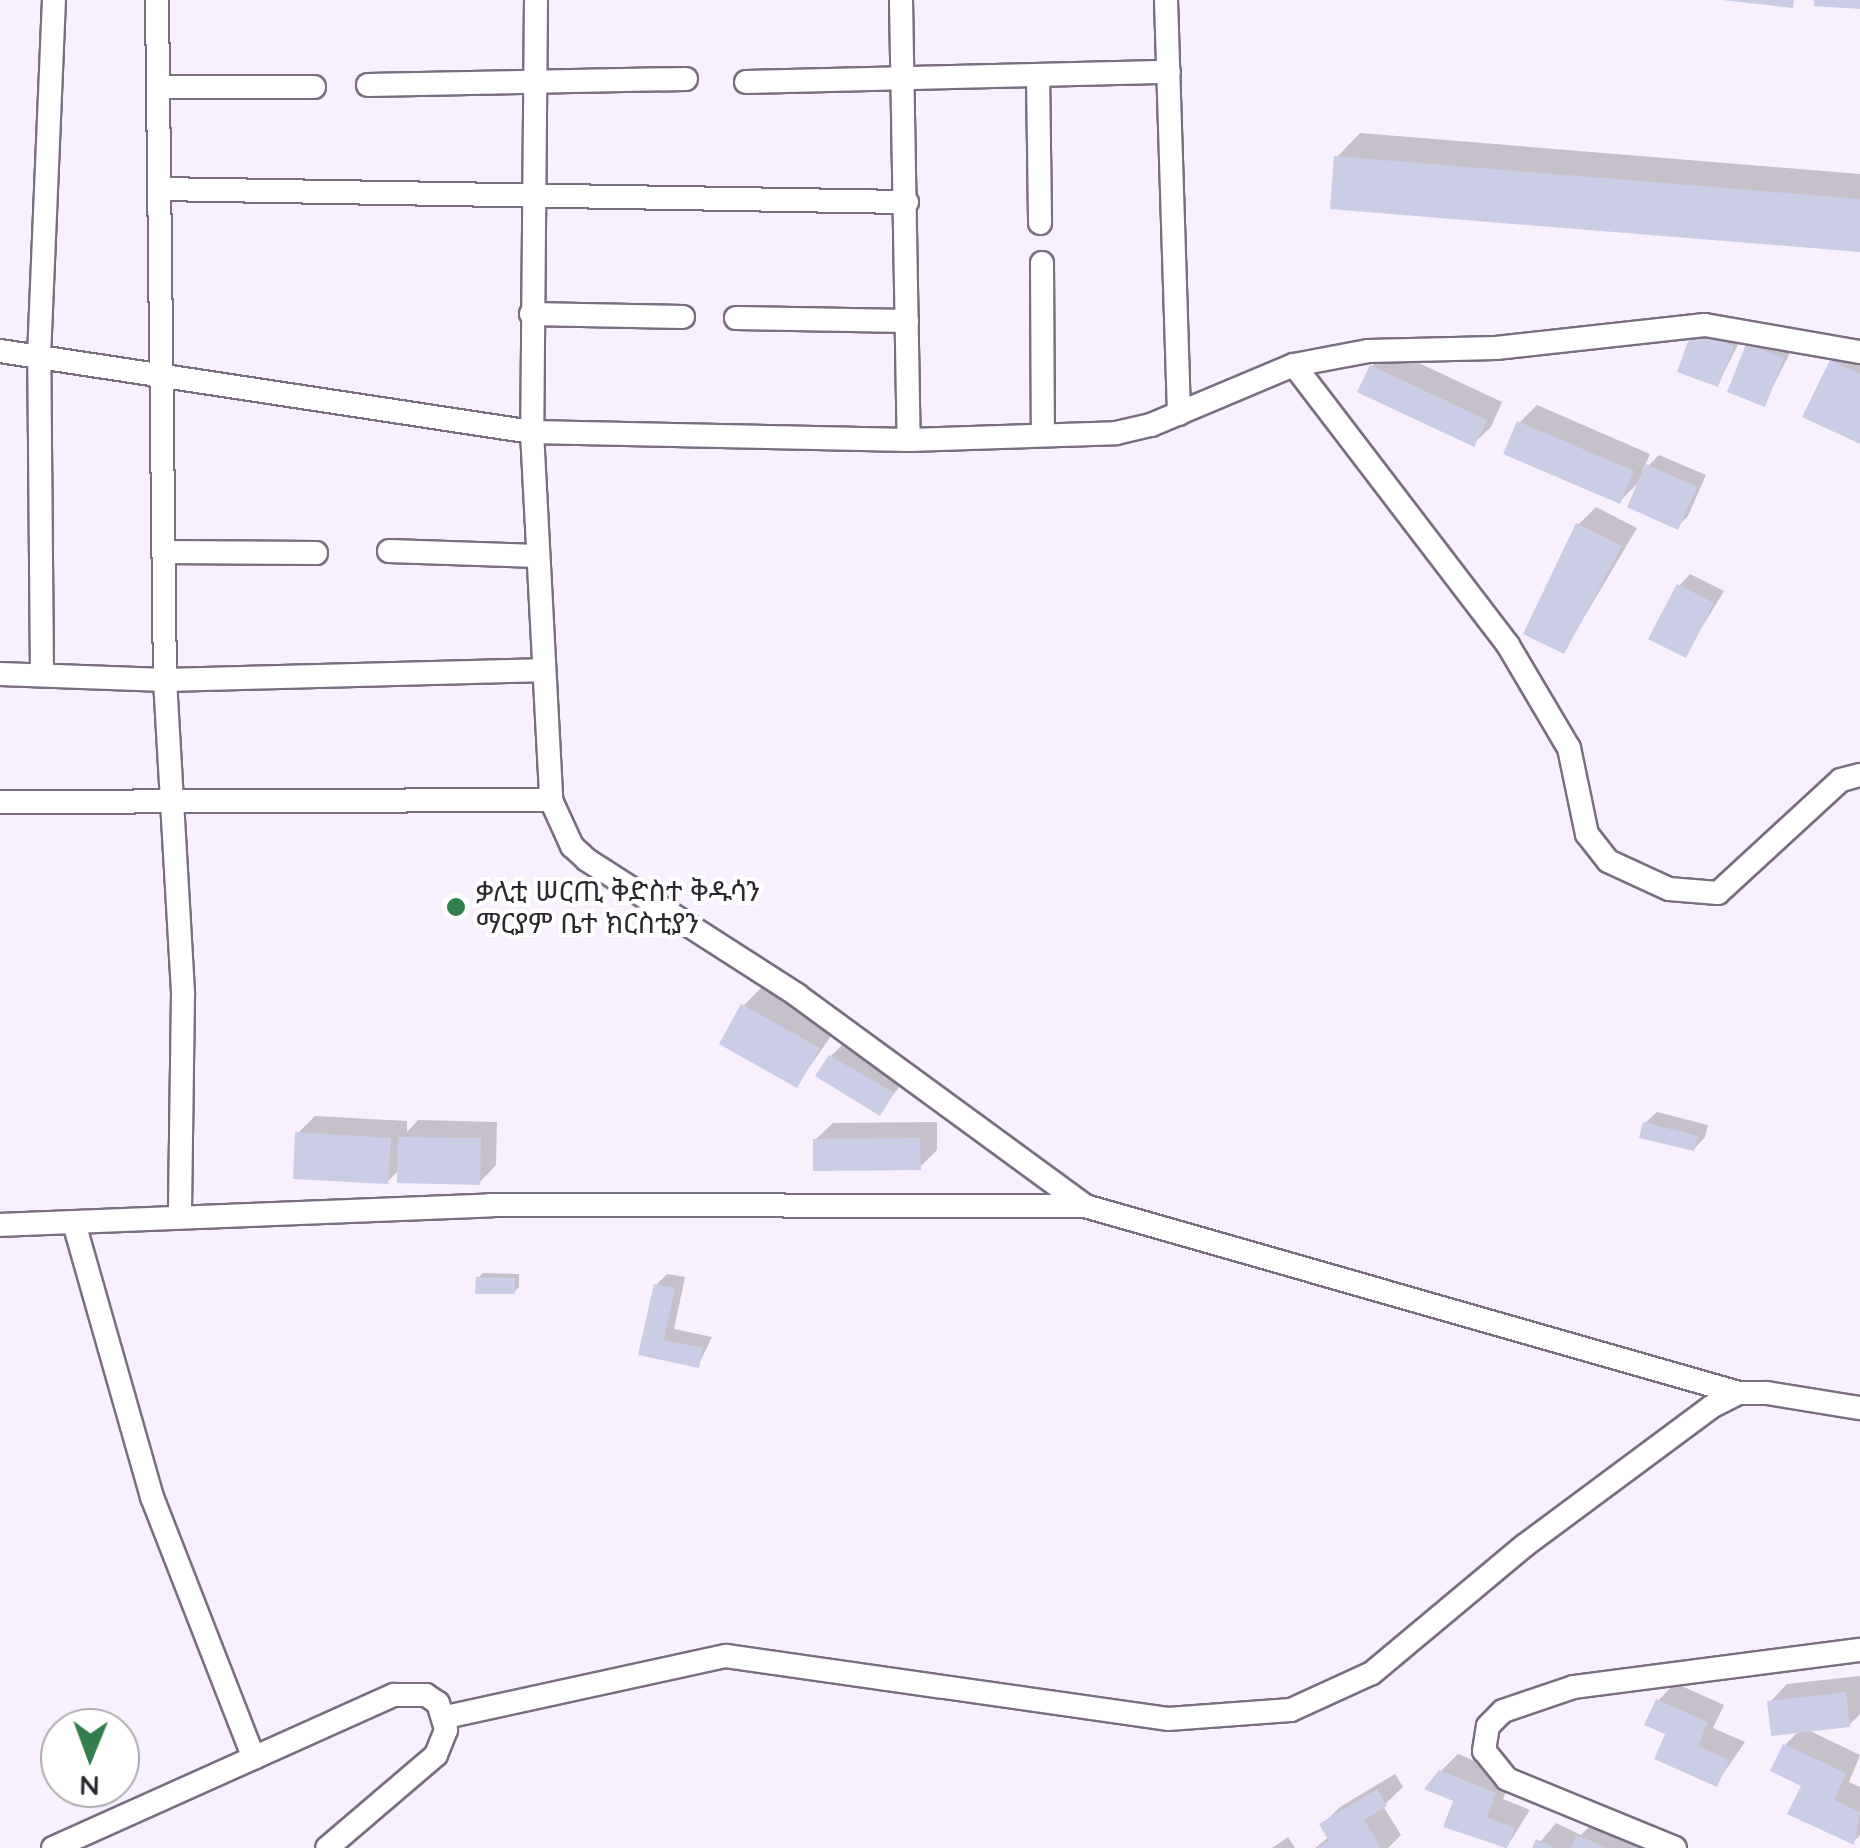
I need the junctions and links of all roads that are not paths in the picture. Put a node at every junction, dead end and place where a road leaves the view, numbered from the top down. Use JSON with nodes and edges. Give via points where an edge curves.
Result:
{"nodes":[{"id":1,"x":54,"y":0,"type":"edge"},
{"id":2,"x":157,"y":0,"type":"edge"},
{"id":3,"x":536,"y":0,"type":"edge"},
{"id":4,"x":901,"y":0,"type":"edge"},
{"id":5,"x":1166,"y":0,"type":"edge"},
{"id":6,"x":1169,"y":72,"type":"junction"},
{"id":7,"x":1038,"y":75,"type":"junction"},
{"id":8,"x":686,"y":79,"type":"dead end"},
{"id":9,"x":902,"y":79,"type":"junction"},
{"id":10,"x":746,"y":82,"type":"dead end"},
{"id":11,"x":368,"y":85,"type":"dead end"},
{"id":12,"x":534,"y":86,"type":"junction"},
{"id":13,"x":161,"y":87,"type":"junction"},
{"id":14,"x":314,"y":87,"type":"dead end"},
{"id":15,"x":159,"y":189,"type":"junction"},
{"id":16,"x":534,"y":198,"type":"junction"},
{"id":17,"x":907,"y":202,"type":"junction"},
{"id":18,"x":1040,"y":224,"type":"dead end"},
{"id":19,"x":1042,"y":262,"type":"dead end"},
{"id":20,"x":531,"y":314,"type":"junction"},
{"id":21,"x":683,"y":317,"type":"dead end"},
{"id":22,"x":736,"y":318,"type":"dead end"},
{"id":23,"x":907,"y":321,"type":"junction"},
{"id":24,"x":0,"y":351,"type":"edge"},
{"id":25,"x":1860,"y":352,"type":"edge"},
{"id":26,"x":39,"y":357,"type":"junction"},
{"id":27,"x":1294,"y":365,"type":"junction"},
{"id":28,"x":161,"y":378,"type":"junction"},
{"id":29,"x":1178,"y":414,"type":"junction"},
{"id":30,"x":532,"y":432,"type":"junction"},
{"id":31,"x":1043,"y":436,"type":"junction"},
{"id":32,"x":909,"y":440,"type":"junction"},
{"id":33,"x":389,"y":551,"type":"dead end"},
{"id":34,"x":164,"y":552,"type":"junction"},
{"id":35,"x":316,"y":552,"type":"dead end"},
{"id":36,"x":538,"y":556,"type":"junction"},
{"id":37,"x":542,"y":670,"type":"junction"},
{"id":38,"x":0,"y":674,"type":"edge"},
{"id":39,"x":42,"y":674,"type":"junction"},
{"id":40,"x":164,"y":680,"type":"junction"},
{"id":41,"x":1860,"y":775,"type":"edge"},
{"id":42,"x":551,"y":800,"type":"junction"},
{"id":43,"x":0,"y":802,"type":"edge"},
{"id":44,"x":172,"y":804,"type":"junction"},
{"id":45,"x":1085,"y":1206,"type":"junction"},
{"id":46,"x":180,"y":1216,"type":"junction"},
{"id":47,"x":74,"y":1223,"type":"junction"},
{"id":48,"x":0,"y":1224,"type":"edge"},
{"id":49,"x":1739,"y":1392,"type":"junction"},
{"id":50,"x":1860,"y":1408,"type":"edge"},
{"id":51,"x":1860,"y":1650,"type":"edge"},
{"id":52,"x":446,"y":1718,"type":"junction"},
{"id":53,"x":254,"y":1758,"type":"junction"},
{"id":54,"x":53,"y":1848,"type":"edge"},
{"id":55,"x":328,"y":1848,"type":"edge"},
{"id":56,"x":1675,"y":1848,"type":"edge"}],
"edges":[{"from":1,"to":26,"type":"street"},
{"from":2,"to":13,"type":"street"},
{"from":3,"to":12,"type":"street"},
{"from":4,"to":9,"type":"street"},
{"from":5,"to":6,"type":"street"},
{"from":6,"to":7,"type":"street"},
{"from":6,"to":29,"type":"street"},
{"from":7,"to":9,"type":"street"},
{"from":7,"to":18,"type":"street"},
{"from":8,"to":12,"type":"street"},
{"from":9,"to":10,"type":"street"},
{"from":9,"to":17,"type":"street"},
{"from":11,"to":12,"type":"street"},
{"from":12,"to":16,"type":"street"},
{"from":13,"to":14,"type":"street"},
{"from":13,"to":15,"type":"street"},
{"from":15,"to":16,"type":"street"},
{"from":15,"to":28,"type":"street"},
{"from":16,"to":17,"type":"street"},
{"from":16,"to":20,"type":"street"},
{"from":17,"to":23,"type":"street"},
{"from":19,"to":31,"type":"street"},
{"from":20,"to":21,"type":"street"},
{"from":20,"to":30,"type":"street"},
{"from":22,"to":23,"type":"street"},
{"from":23,"to":32,"type":"street"},
{"from":24,"to":26,"type":"street"},
{"from":25,"to":27,"type":"street","via":[[1705,324],[1496,348],[1368,351]]},
{"from":26,"to":28,"type":"street"},
{"from":26,"to":39,"type":"street"},
{"from":27,"to":29,"type":"street"},
{"from":27,"to":41,"type":"street","via":[[1508,645],[1569,748],[1587,834],[1608,862],[1669,889],[1718,893],[1840,780]]},
{"from":28,"to":30,"type":"street"},
{"from":28,"to":34,"type":"street"},
{"from":29,"to":31,"type":"street","via":[[1116,433]]},
{"from":30,"to":32,"type":"street"},
{"from":30,"to":36,"type":"street"},
{"from":31,"to":32,"type":"street"},
{"from":33,"to":36,"type":"street"},
{"from":34,"to":35,"type":"street"},
{"from":34,"to":40,"type":"street"},
{"from":36,"to":37,"type":"street"},
{"from":37,"to":40,"type":"street"},
{"from":37,"to":42,"type":"street"},
{"from":38,"to":39,"type":"street"},
{"from":39,"to":40,"type":"street"},
{"from":40,"to":44,"type":"street"},
{"from":42,"to":44,"type":"street"},
{"from":42,"to":45,"type":"street","via":[[572,846],[587,860],[797,994]]},
{"from":43,"to":44,"type":"street"},
{"from":44,"to":46,"type":"street","via":[[183,994]]},
{"from":45,"to":46,"type":"street","via":[[490,1205]]},
{"from":45,"to":49,"type":"street"},
{"from":46,"to":47,"type":"street"},
{"from":47,"to":48,"type":"street"},
{"from":47,"to":53,"type":"street","via":[[152,1497]]},
{"from":49,"to":50,"type":"street"},
{"from":49,"to":52,"type":"street","via":[[1524,1546],[1372,1673],[1292,1710],[1168,1719],[726,1656]]},
{"from":51,"to":56,"type":"street","via":[[1574,1687],[1503,1711],[1488,1726],[1484,1752],[1507,1779]]},
{"from":52,"to":53,"type":"street","via":[[426,1695],[394,1696]]},
{"from":52,"to":55,"type":"street","via":[[436,1755]]},
{"from":53,"to":54,"type":"street"}]}
